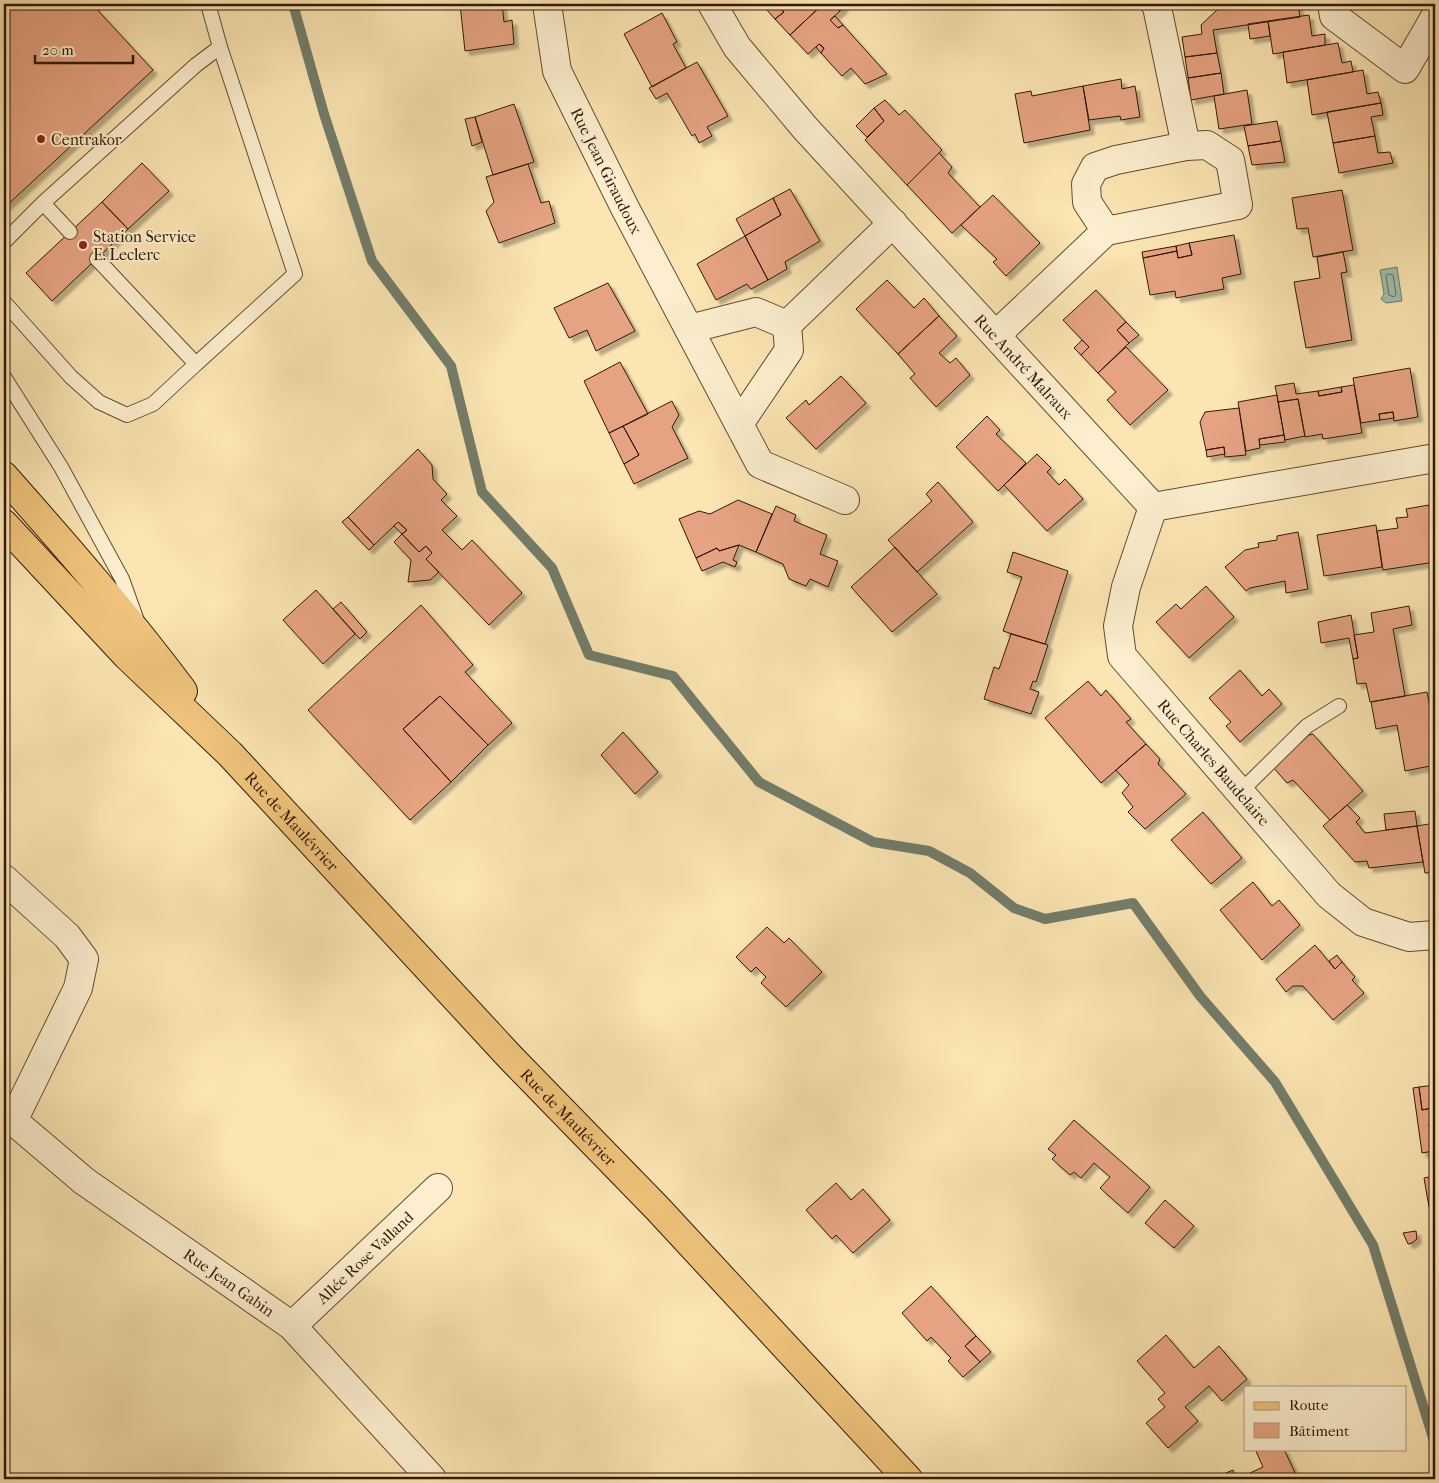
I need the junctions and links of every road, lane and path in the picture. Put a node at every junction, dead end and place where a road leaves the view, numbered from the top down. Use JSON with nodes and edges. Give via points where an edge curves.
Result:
{"nodes":[{"id":1,"x":208,"y":4,"type":"edge"},
{"id":2,"x":547,"y":4,"type":"edge"},
{"id":3,"x":712,"y":4,"type":"edge"},
{"id":4,"x":1155,"y":4,"type":"edge"},
{"id":5,"x":1332,"y":4,"type":"edge"},
{"id":6,"x":1435,"y":17,"type":"edge"},
{"id":7,"x":220,"y":48,"type":"junction"},
{"id":8,"x":1186,"y":146,"type":"junction"},
{"id":9,"x":43,"y":203,"type":"junction"},
{"id":10,"x":893,"y":223,"type":"junction"},
{"id":11,"x":1106,"y":231,"type":"junction"},
{"id":12,"x":70,"y":232,"type":"dead end"},
{"id":13,"x":4,"y":242,"type":"edge"},
{"id":14,"x":96,"y":259,"type":"dead end"},
{"id":15,"x":4,"y":302,"type":"edge"},
{"id":16,"x":787,"y":325,"type":"junction"},
{"id":17,"x":689,"y":329,"type":"junction"},
{"id":18,"x":996,"y":335,"type":"junction"},
{"id":19,"x":196,"y":364,"type":"junction"},
{"id":20,"x":4,"y":377,"type":"edge"},
{"id":21,"x":739,"y":424,"type":"junction"},
{"id":22,"x":1435,"y":458,"type":"edge"},
{"id":23,"x":4,"y":476,"type":"edge"},
{"id":24,"x":845,"y":500,"type":"dead end"},
{"id":25,"x":1153,"y":508,"type":"junction"},
{"id":26,"x":4,"y":524,"type":"edge"},
{"id":27,"x":144,"y":640,"type":"junction"},
{"id":28,"x":1339,"y":706,"type":"dead end"},
{"id":29,"x":230,"y":754,"type":"junction"},
{"id":30,"x":1240,"y":792,"type":"junction"},
{"id":31,"x":4,"y":879,"type":"edge"},
{"id":32,"x":1435,"y":935,"type":"edge"},
{"id":33,"x":8,"y":1117,"type":"edge"},
{"id":34,"x":438,"y":1188,"type":"dead end"},
{"id":35,"x":292,"y":1326,"type":"junction"},
{"id":36,"x":432,"y":1479,"type":"edge"},
{"id":37,"x":908,"y":1479,"type":"edge"}],
"edges":[{"from":1,"to":7,"type":"lane"},
{"from":2,"to":17,"type":"street","name":"Rue Jean Giraudoux","via":[[557,71]]},
{"from":3,"to":10,"type":"street","name":"Rue André Malraux","via":[[737,47]]},
{"from":4,"to":8,"type":"street"},
{"from":5,"to":6,"type":"street","via":[[1334,16],[1405,69]]},
{"from":7,"to":9,"type":"lane","via":[[196,64]]},
{"from":7,"to":19,"type":"lane","via":[[294,274]]},
{"from":8,"to":11,"type":"street","via":[[1116,160],[1094,168],[1086,184],[1088,202]]},
{"from":8,"to":11,"type":"street","via":[[1207,145],[1230,160],[1238,205]]},
{"from":9,"to":12,"type":"lane"},
{"from":9,"to":13,"type":"lane"},
{"from":10,"to":16,"type":"street"},
{"from":10,"to":18,"type":"street","name":"Rue André Malraux"},
{"from":11,"to":18,"type":"street"},
{"from":14,"to":19,"type":"lane"},
{"from":15,"to":19,"type":"lane","via":[[71,377],[99,402],[127,415],[153,404]]},
{"from":16,"to":17,"type":"street","via":[[756,312]]},
{"from":16,"to":21,"type":"street","via":[[788,350]]},
{"from":17,"to":21,"type":"street","name":"Rue Jean Giraudoux"},
{"from":18,"to":25,"type":"street","name":"Rue André Malraux"},
{"from":20,"to":27,"type":"lane","via":[[61,467],[122,579]]},
{"from":21,"to":24,"type":"street","name":"Rue Jean Giraudoux","via":[[760,464]]},
{"from":22,"to":25,"type":"street"},
{"from":23,"to":27,"type":"main road","name":"Rue de Maulévrier"},
{"from":25,"to":30,"type":"street","name":"Rue Charles Baudelaire","via":[[1126,587],[1118,626],[1122,656]]},
{"from":26,"to":29,"type":"main road","name":"Rue de Maulévrier","via":[[127,656]]},
{"from":27,"to":29,"type":"main road","name":"Rue de Maulévrier"},
{"from":28,"to":30,"type":"lane","via":[[1307,726]]},
{"from":29,"to":37,"type":"main road","name":"Rue de Maulévrier"},
{"from":30,"to":32,"type":"street","name":"Rue Charles Baudelaire","via":[[1329,895],[1363,922],[1409,937]]},
{"from":31,"to":33,"type":"street","via":[[67,936],[84,959],[78,988]]},
{"from":33,"to":35,"type":"street","name":"Rue Jean Gabin","via":[[84,1181]]},
{"from":34,"to":35,"type":"street","name":"Allée Rose Valland"},
{"from":35,"to":36,"type":"street","name":"Rue Jean Gabin"}]}
